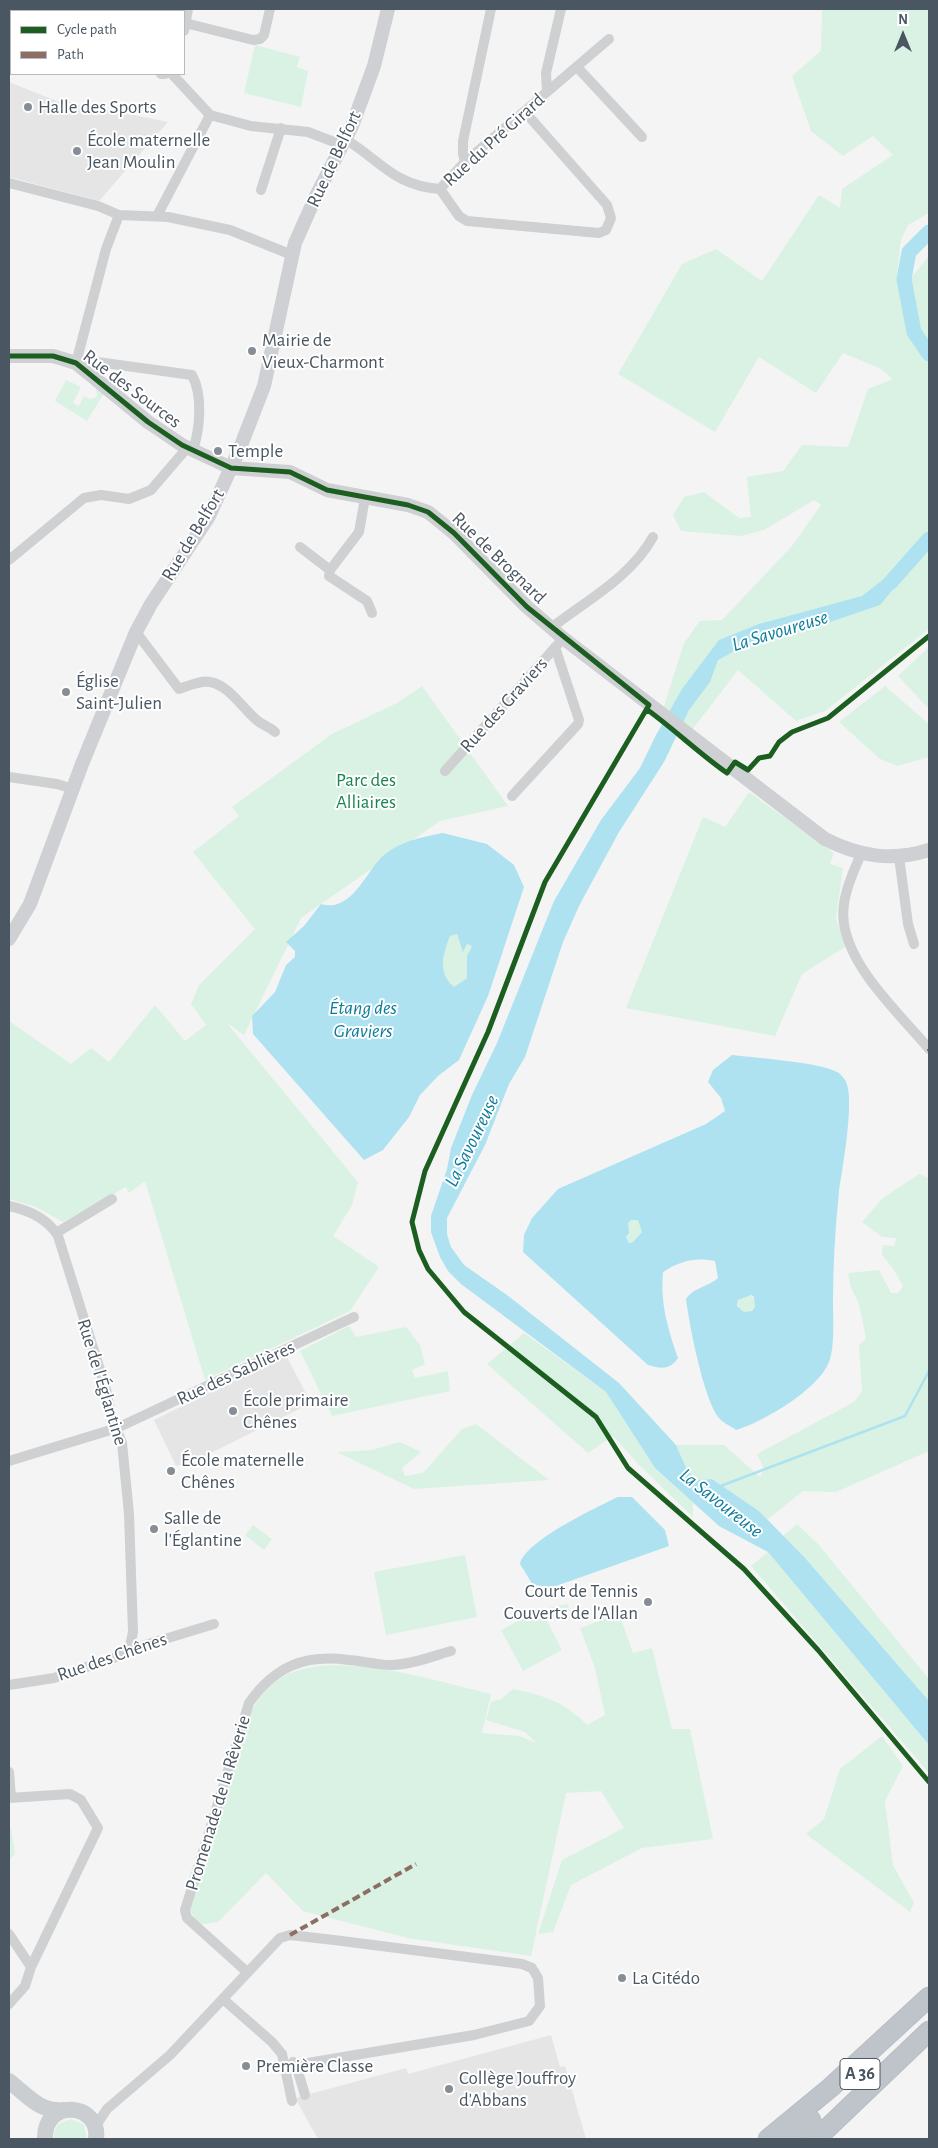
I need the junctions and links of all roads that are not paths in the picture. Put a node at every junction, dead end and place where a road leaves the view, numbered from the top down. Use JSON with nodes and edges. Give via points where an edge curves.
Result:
{"nodes":[{"id":1,"x":188,"y":9,"type":"edge"},
{"id":2,"x":270,"y":9,"type":"edge"},
{"id":3,"x":388,"y":9,"type":"edge"},
{"id":4,"x":491,"y":9,"type":"edge"},
{"id":5,"x":561,"y":9,"type":"edge"},
{"id":6,"x":185,"y":27,"type":"edge"},
{"id":7,"x":609,"y":39,"type":"dead end"},
{"id":8,"x":577,"y":67,"type":"junction"},
{"id":9,"x":173,"y":75,"type":"edge"},
{"id":10,"x":547,"y":92,"type":"junction"},
{"id":11,"x":525,"y":112,"type":"junction"},
{"id":12,"x":210,"y":115,"type":"junction"},
{"id":13,"x":282,"y":128,"type":"junction"},
{"id":14,"x":642,"y":138,"type":"dead end"},
{"id":15,"x":343,"y":142,"type":"junction"},
{"id":16,"x":465,"y":162,"type":"junction"},
{"id":17,"x":9,"y":183,"type":"edge"},
{"id":18,"x":440,"y":189,"type":"junction"},
{"id":19,"x":261,"y":190,"type":"dead end"},
{"id":20,"x":119,"y":215,"type":"junction"},
{"id":21,"x":158,"y":216,"type":"junction"},
{"id":22,"x":292,"y":255,"type":"junction"},
{"id":23,"x":9,"y":356,"type":"edge"},
{"id":24,"x":78,"y":364,"type":"junction"},
{"id":25,"x":190,"y":449,"type":"junction"},
{"id":26,"x":231,"y":468,"type":"junction"},
{"id":27,"x":365,"y":498,"type":"junction"},
{"id":28,"x":653,"y":537,"type":"dead end"},
{"id":29,"x":300,"y":547,"type":"dead end"},
{"id":30,"x":9,"y":560,"type":"edge"},
{"id":31,"x":330,"y":570,"type":"junction"},
{"id":32,"x":372,"y":613,"type":"dead end"},
{"id":33,"x":551,"y":628,"type":"junction"},
{"id":34,"x":136,"y":632,"type":"junction"},
{"id":35,"x":559,"y":643,"type":"junction"},
{"id":36,"x":275,"y":732,"type":"dead end"},
{"id":37,"x":445,"y":771,"type":"dead end"},
{"id":38,"x":9,"y":777,"type":"edge"},
{"id":39,"x":73,"y":789,"type":"junction"},
{"id":40,"x":512,"y":796,"type":"dead end"},
{"id":41,"x":929,"y":850,"type":"edge"},
{"id":42,"x":861,"y":854,"type":"junction"},
{"id":43,"x":899,"y":857,"type":"junction"},
{"id":44,"x":9,"y":939,"type":"edge"},
{"id":45,"x":914,"y":944,"type":"dead end"},
{"id":46,"x":929,"y":1049,"type":"edge"},
{"id":47,"x":112,"y":1199,"type":"dead end"},
{"id":48,"x":9,"y":1206,"type":"edge"},
{"id":49,"x":57,"y":1235,"type":"junction"},
{"id":50,"x":354,"y":1317,"type":"dead end"},
{"id":51,"x":118,"y":1428,"type":"junction"},
{"id":52,"x":9,"y":1461,"type":"edge"},
{"id":53,"x":214,"y":1624,"type":"dead end"},
{"id":54,"x":129,"y":1650,"type":"junction"},
{"id":55,"x":451,"y":1651,"type":"dead end"},
{"id":56,"x":9,"y":1685,"type":"edge"},
{"id":57,"x":9,"y":1772,"type":"edge"},
{"id":58,"x":10,"y":1797,"type":"edge"},
{"id":59,"x":9,"y":1934,"type":"edge"},
{"id":60,"x":31,"y":1967,"type":"junction"},
{"id":61,"x":247,"y":1972,"type":"junction"},
{"id":62,"x":929,"y":1997,"type":"edge"},
{"id":63,"x":223,"y":2000,"type":"junction"},
{"id":64,"x":9,"y":2004,"type":"edge"},
{"id":65,"x":929,"y":2006,"type":"edge"},
{"id":66,"x":929,"y":2031,"type":"edge"},
{"id":67,"x":282,"y":2054,"type":"junction"},
{"id":68,"x":296,"y":2065,"type":"junction"},
{"id":69,"x":9,"y":2081,"type":"edge"},
{"id":70,"x":9,"y":2092,"type":"edge"},
{"id":71,"x":305,"y":2095,"type":"dead end"},
{"id":72,"x":292,"y":2101,"type":"dead end"},
{"id":73,"x":64,"y":2110,"type":"junction"},
{"id":74,"x":92,"y":2127,"type":"edge"},
{"id":75,"x":45,"y":2135,"type":"edge"},
{"id":76,"x":768,"y":2139,"type":"edge"},
{"id":77,"x":789,"y":2139,"type":"edge"},
{"id":78,"x":816,"y":2139,"type":"edge"}],
"edges":[{"from":1,"to":6,"type":"street"},
{"from":2,"to":6,"type":"street","via":[[264,35],[260,39]]},
{"from":3,"to":15,"type":"street","name":"Rue de Belfort","via":[[374,66]]},
{"from":4,"to":16,"type":"street","via":[[463,141]]},
{"from":5,"to":10,"type":"street","via":[[546,73]]},
{"from":7,"to":8,"type":"street","name":"Rue du Pré Girard"},
{"from":8,"to":10,"type":"street","name":"Rue du Pré Girard"},
{"from":8,"to":14,"type":"street"},
{"from":9,"to":12,"type":"street"},
{"from":10,"to":11,"type":"street","name":"Rue du Pré Girard"},
{"from":11,"to":16,"type":"street","name":"Rue du Pré Girard"},
{"from":11,"to":18,"type":"street","via":[[607,205],[611,218],[606,230],[599,233],[467,221],[459,216]]},
{"from":12,"to":13,"type":"street","name":"Rue du Pré Girard","via":[[251,126]]},
{"from":12,"to":21,"type":"street"},
{"from":13,"to":15,"type":"street","name":"Rue du Pré Girard"},
{"from":13,"to":19,"type":"street"},
{"from":15,"to":18,"type":"street","name":"Rue du Pré Girard","via":[[364,150],[384,169],[404,181]]},
{"from":15,"to":22,"type":"street","name":"Rue de Belfort"},
{"from":16,"to":18,"type":"street","name":"Rue du Pré Girard"},
{"from":17,"to":20,"type":"street","via":[[98,206]]},
{"from":20,"to":21,"type":"street"},
{"from":20,"to":24,"type":"street","via":[[106,249]]},
{"from":21,"to":22,"type":"street","via":[[230,230]]},
{"from":22,"to":26,"type":"street","name":"Rue de Belfort","via":[[264,386]]},
{"from":23,"to":24,"type":"street","name":"Rue des Sources","via":[[52,356]]},
{"from":24,"to":25,"type":"street","name":"Rue des Sources","via":[[148,422]]},
{"from":24,"to":25,"type":"street","via":[[90,361],[192,375],[197,392],[198,420]]},
{"from":25,"to":26,"type":"street","name":"Rue des Sources"},
{"from":25,"to":30,"type":"street","via":[[151,490],[129,499],[101,495],[84,498]]},
{"from":26,"to":27,"type":"street","name":"Rue de Brognard","via":[[290,472],[327,490]]},
{"from":26,"to":34,"type":"street","name":"Rue de Belfort","via":[[208,518]]},
{"from":27,"to":31,"type":"street","via":[[359,532]]},
{"from":27,"to":33,"type":"street","name":"Rue de Brognard","via":[[428,512],[454,533]]},
{"from":28,"to":33,"type":"street","via":[[622,575]]},
{"from":29,"to":31,"type":"street"},
{"from":31,"to":32,"type":"street","via":[[329,576],[367,601]]},
{"from":33,"to":35,"type":"street","name":"Rue de Brognard"},
{"from":34,"to":36,"type":"street","via":[[179,689],[208,681],[216,683]]},
{"from":34,"to":39,"type":"street","name":"Rue de Belfort"},
{"from":35,"to":37,"type":"street","name":"Rue des Graviers"},
{"from":35,"to":40,"type":"street","via":[[578,724]]},
{"from":35,"to":42,"type":"street","name":"Rue de Brognard","via":[[662,715],[825,839]]},
{"from":38,"to":39,"type":"street"},
{"from":39,"to":44,"type":"street","name":"Rue de Belfort","via":[[30,904]]},
{"from":41,"to":43,"type":"street","name":"Rue de Brognard"},
{"from":42,"to":43,"type":"street","name":"Rue de Brognard"},
{"from":42,"to":46,"type":"street","via":[[846,898],[846,932],[860,964],[875,987]]},
{"from":43,"to":45,"type":"street","via":[[908,924]]},
{"from":47,"to":49,"type":"street"},
{"from":48,"to":49,"type":"street","via":[[34,1214]]},
{"from":49,"to":51,"type":"street","name":"Rue de l'Églantine","via":[[106,1390],[111,1416]]},
{"from":50,"to":51,"type":"street","name":"Rue des Sablières"},
{"from":51,"to":52,"type":"street"},
{"from":51,"to":54,"type":"street","name":"Rue de l'Églantine","via":[[124,1451],[129,1514],[133,1632]]},
{"from":53,"to":54,"type":"street","name":"Rue des Chênes"},
{"from":54,"to":56,"type":"street","name":"Rue des Chênes","via":[[54,1678]]},
{"from":55,"to":61,"type":"street","name":"Promenade de la Rêverie","via":[[394,1665],[311,1658],[289,1666],[256,1692],[244,1713],[185,1914]]},
{"from":57,"to":58,"type":"street"},
{"from":58,"to":60,"type":"street","via":[[76,1796],[98,1828]]},
{"from":59,"to":60,"type":"street"},
{"from":60,"to":64,"type":"street","via":[[26,1986]]},
{"from":61,"to":63,"type":"street"},
{"from":61,"to":68,"type":"street","via":[[280,1938],[290,1936],[522,1964],[532,1968],[538,1978],[540,2006],[530,2021],[474,2036]]},
{"from":62,"to":76,"type":"highway","via":[[830,2088]]},
{"from":63,"to":67,"type":"street"},
{"from":63,"to":74,"type":"street","via":[[170,2055],[107,2109]]},
{"from":65,"to":77,"type":"highway","number":"A 36"},
{"from":66,"to":78,"type":"highway","number":"A 36"},
{"from":67,"to":68,"type":"street"},
{"from":67,"to":72,"type":"street"},
{"from":68,"to":71,"type":"street"},
{"from":69,"to":73,"type":"main road","via":[[43,2109]]},
{"from":70,"to":75,"type":"main road","via":[[38,2117]]},
{"from":73,"to":74,"type":"main road","via":[[79,2111]]},
{"from":73,"to":75,"type":"main road","via":[[51,2118]]}]}
